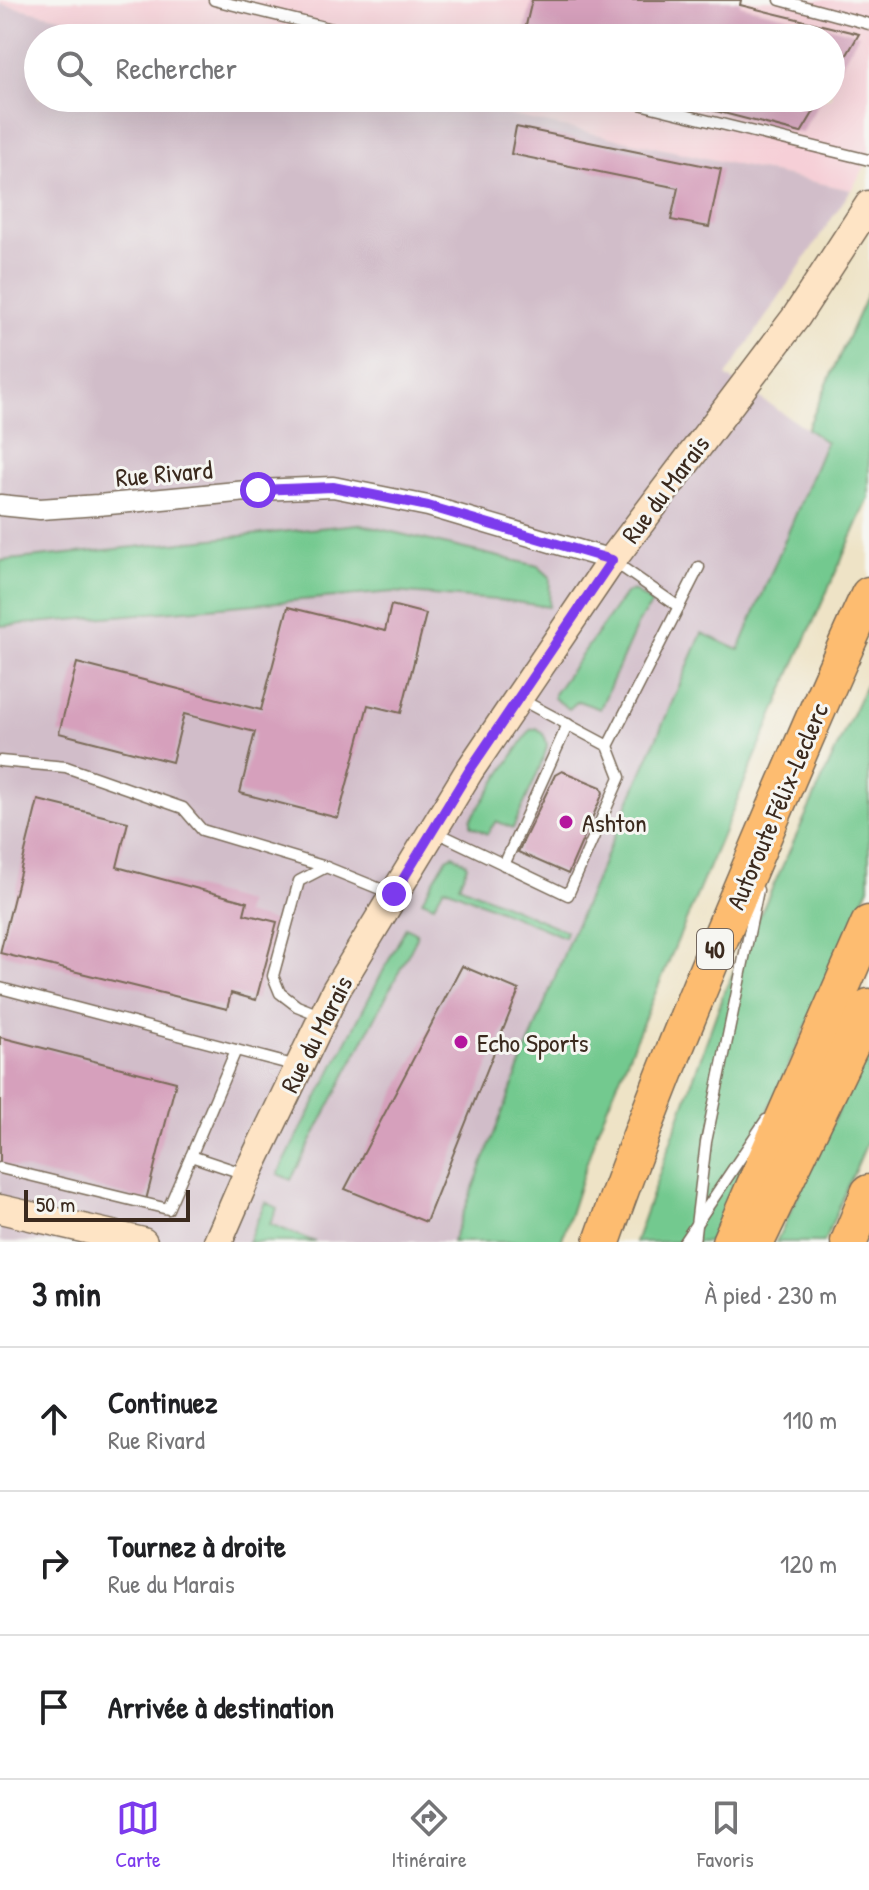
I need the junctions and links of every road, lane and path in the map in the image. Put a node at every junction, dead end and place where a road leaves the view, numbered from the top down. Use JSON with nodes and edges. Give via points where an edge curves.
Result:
{"nodes":[{"id":1,"x":214,"y":0,"type":"edge"},
{"id":2,"x":780,"y":0,"type":"edge"},
{"id":3,"x":312,"y":24,"type":"edge"},
{"id":4,"x":869,"y":24,"type":"edge"},
{"id":5,"x":672,"y":112,"type":"edge"},
{"id":6,"x":869,"y":160,"type":"edge"},
{"id":7,"x":869,"y":205,"type":"edge"},
{"id":8,"x":0,"y":505,"type":"edge"},
{"id":9,"x":612,"y":560,"type":"junction"},
{"id":10,"x":699,"y":567,"type":"dead end"},
{"id":11,"x":869,"y":595,"type":"edge"},
{"id":12,"x":679,"y":607,"type":"junction"},
{"id":13,"x":519,"y":698,"type":"junction"},
{"id":14,"x":568,"y":724,"type":"junction"},
{"id":15,"x":608,"y":746,"type":"junction"},
{"id":16,"x":0,"y":761,"type":"edge"},
{"id":17,"x":774,"y":812,"type":"junction"},
{"id":18,"x":433,"y":830,"type":"junction"},
{"id":19,"x":504,"y":865,"type":"junction"},
{"id":20,"x":326,"y":867,"type":"junction"},
{"id":21,"x":394,"y":894,"type":"junction"},
{"id":22,"x":869,"y":924,"type":"edge"},
{"id":23,"x":0,"y":988,"type":"edge"},
{"id":24,"x":869,"y":1007,"type":"edge"},
{"id":25,"x":323,"y":1017,"type":"junction"},
{"id":26,"x":236,"y":1050,"type":"junction"},
{"id":27,"x":812,"y":1052,"type":"junction"},
{"id":28,"x":299,"y":1066,"type":"junction"},
{"id":29,"x":191,"y":1156,"type":"junction"},
{"id":30,"x":0,"y":1168,"type":"edge"},
{"id":31,"x":247,"y":1175,"type":"junction"},
{"id":32,"x":869,"y":1193,"type":"edge"},
{"id":33,"x":0,"y":1209,"type":"edge"},
{"id":34,"x":696,"y":1223,"type":"junction"},
{"id":35,"x":143,"y":1242,"type":"edge"},
{"id":36,"x":218,"y":1242,"type":"edge"},
{"id":37,"x":602,"y":1242,"type":"edge"},
{"id":38,"x":684,"y":1242,"type":"edge"},
{"id":39,"x":694,"y":1242,"type":"edge"},
{"id":40,"x":730,"y":1242,"type":"edge"},
{"id":41,"x":756,"y":1242,"type":"edge"},
{"id":42,"x":849,"y":1242,"type":"edge"}],
"edges":[{"from":1,"to":3,"type":"lane"},
{"from":2,"to":4,"type":"lane"},
{"from":5,"to":6,"type":"lane"},
{"from":7,"to":9,"type":"street","name":"Rue du Marais","via":[[796,317]]},
{"from":8,"to":9,"type":"street","name":"Rue Rivard","via":[[40,509],[333,487],[428,506]]},
{"from":9,"to":12,"type":"lane"},
{"from":9,"to":13,"type":"street","name":"Rue du Marais"},
{"from":10,"to":12,"type":"lane"},
{"from":11,"to":17,"type":"highway","name":"Autoroute Félix-Leclerc","number":"40"},
{"from":12,"to":15,"type":"lane"},
{"from":13,"to":14,"type":"lane"},
{"from":13,"to":18,"type":"street","name":"Rue du Marais"},
{"from":14,"to":15,"type":"lane"},
{"from":14,"to":19,"type":"lane"},
{"from":15,"to":19,"type":"lane","via":[[620,777],[568,895]]},
{"from":16,"to":20,"type":"lane","via":[[66,767],[183,808],[202,830]]},
{"from":17,"to":34,"type":"lane","via":[[706,1142]]},
{"from":17,"to":37,"type":"highway","name":"Autoroute Félix-Leclerc","number":"40","via":[[698,990]]},
{"from":18,"to":19,"type":"lane"},
{"from":18,"to":21,"type":"street","name":"Rue du Marais"},
{"from":20,"to":21,"type":"lane"},
{"from":20,"to":25,"type":"lane","via":[[299,881],[273,976],[280,993]]},
{"from":21,"to":25,"type":"street","name":"Rue du Marais"},
{"from":22,"to":27,"type":"highway"},
{"from":23,"to":26,"type":"lane"},
{"from":24,"to":41,"type":"highway"},
{"from":25,"to":28,"type":"street","name":"Rue du Marais"},
{"from":26,"to":28,"type":"lane"},
{"from":26,"to":29,"type":"lane"},
{"from":27,"to":34,"type":"lane"},
{"from":27,"to":40,"type":"highway"},
{"from":28,"to":31,"type":"street","name":"Rue du Marais"},
{"from":29,"to":30,"type":"lane","via":[[168,1209]]},
{"from":29,"to":31,"type":"lane"},
{"from":31,"to":36,"type":"street","name":"Rue du Marais"},
{"from":32,"to":42,"type":"highway"},
{"from":33,"to":35,"type":"street"},
{"from":34,"to":38,"type":"lane"},
{"from":34,"to":39,"type":"lane"}]}
